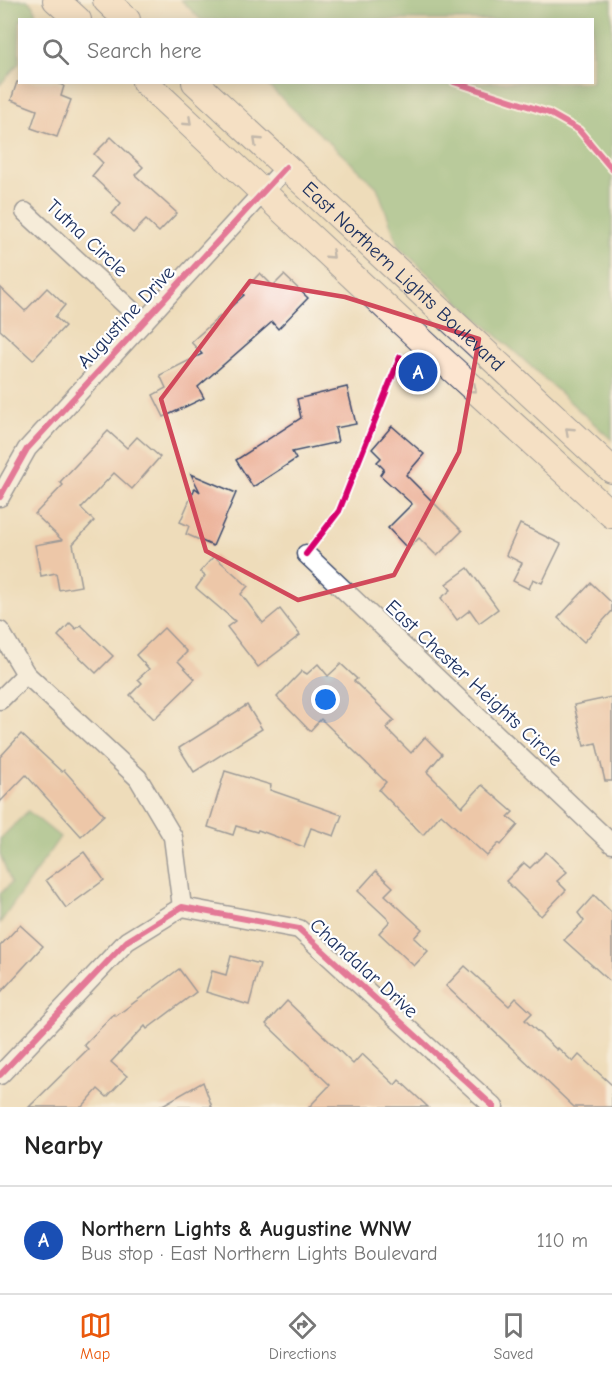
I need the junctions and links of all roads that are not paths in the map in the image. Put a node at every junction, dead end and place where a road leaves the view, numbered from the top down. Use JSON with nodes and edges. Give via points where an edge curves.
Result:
{"nodes":[{"id":1,"x":57,"y":0,"type":"edge"},
{"id":2,"x":105,"y":0,"type":"edge"},
{"id":3,"x":76,"y":18,"type":"edge"},
{"id":4,"x":125,"y":18,"type":"edge"},
{"id":5,"x":148,"y":84,"type":"edge"},
{"id":6,"x":197,"y":84,"type":"edge"},
{"id":7,"x":286,"y":167,"type":"junction"},
{"id":8,"x":263,"y":192,"type":"junction"},
{"id":9,"x":25,"y":212,"type":"dead end"},
{"id":10,"x":144,"y":322,"type":"junction"},
{"id":11,"x":612,"y":470,"type":"edge"},
{"id":12,"x":0,"y":496,"type":"edge"},
{"id":13,"x":612,"y":515,"type":"edge"},
{"id":14,"x":306,"y":554,"type":"dead end"},
{"id":15,"x":0,"y":631,"type":"edge"},
{"id":16,"x":26,"y":674,"type":"junction"},
{"id":17,"x":0,"y":700,"type":"edge"},
{"id":18,"x":612,"y":844,"type":"edge"},
{"id":19,"x":182,"y":907,"type":"junction"},
{"id":20,"x":0,"y":1075,"type":"edge"},
{"id":21,"x":494,"y":1107,"type":"edge"}],
"edges":[{"from":1,"to":3,"type":"main road"},
{"from":2,"to":4,"type":"main road"},
{"from":5,"to":8,"type":"main road","name":"East Northern Lights Boulevard","one_way":true},
{"from":7,"to":6,"type":"main road","name":"East Northern Lights Boulevard","one_way":true},
{"from":7,"to":8,"type":"street","name":"Augustine Drive"},
{"from":11,"to":7,"type":"main road","name":"East Northern Lights Boulevard","one_way":true},
{"from":8,"to":10,"type":"street","name":"Augustine Drive"},
{"from":8,"to":13,"type":"main road","name":"East Northern Lights Boulevard","one_way":true},
{"from":9,"to":10,"type":"street","name":"Tutna Circle"},
{"from":10,"to":12,"type":"street","name":"Augustine Drive","via":[[27,449]]},
{"from":14,"to":18,"type":"street","name":"East Chester Heights Circle"},
{"from":15,"to":16,"type":"street"},
{"from":16,"to":17,"type":"street"},
{"from":16,"to":19,"type":"street","via":[[138,778],[173,837]]},
{"from":19,"to":20,"type":"street","via":[[127,941]]},
{"from":19,"to":21,"type":"street","name":"Chandalar Drive","via":[[299,929]]}]}
